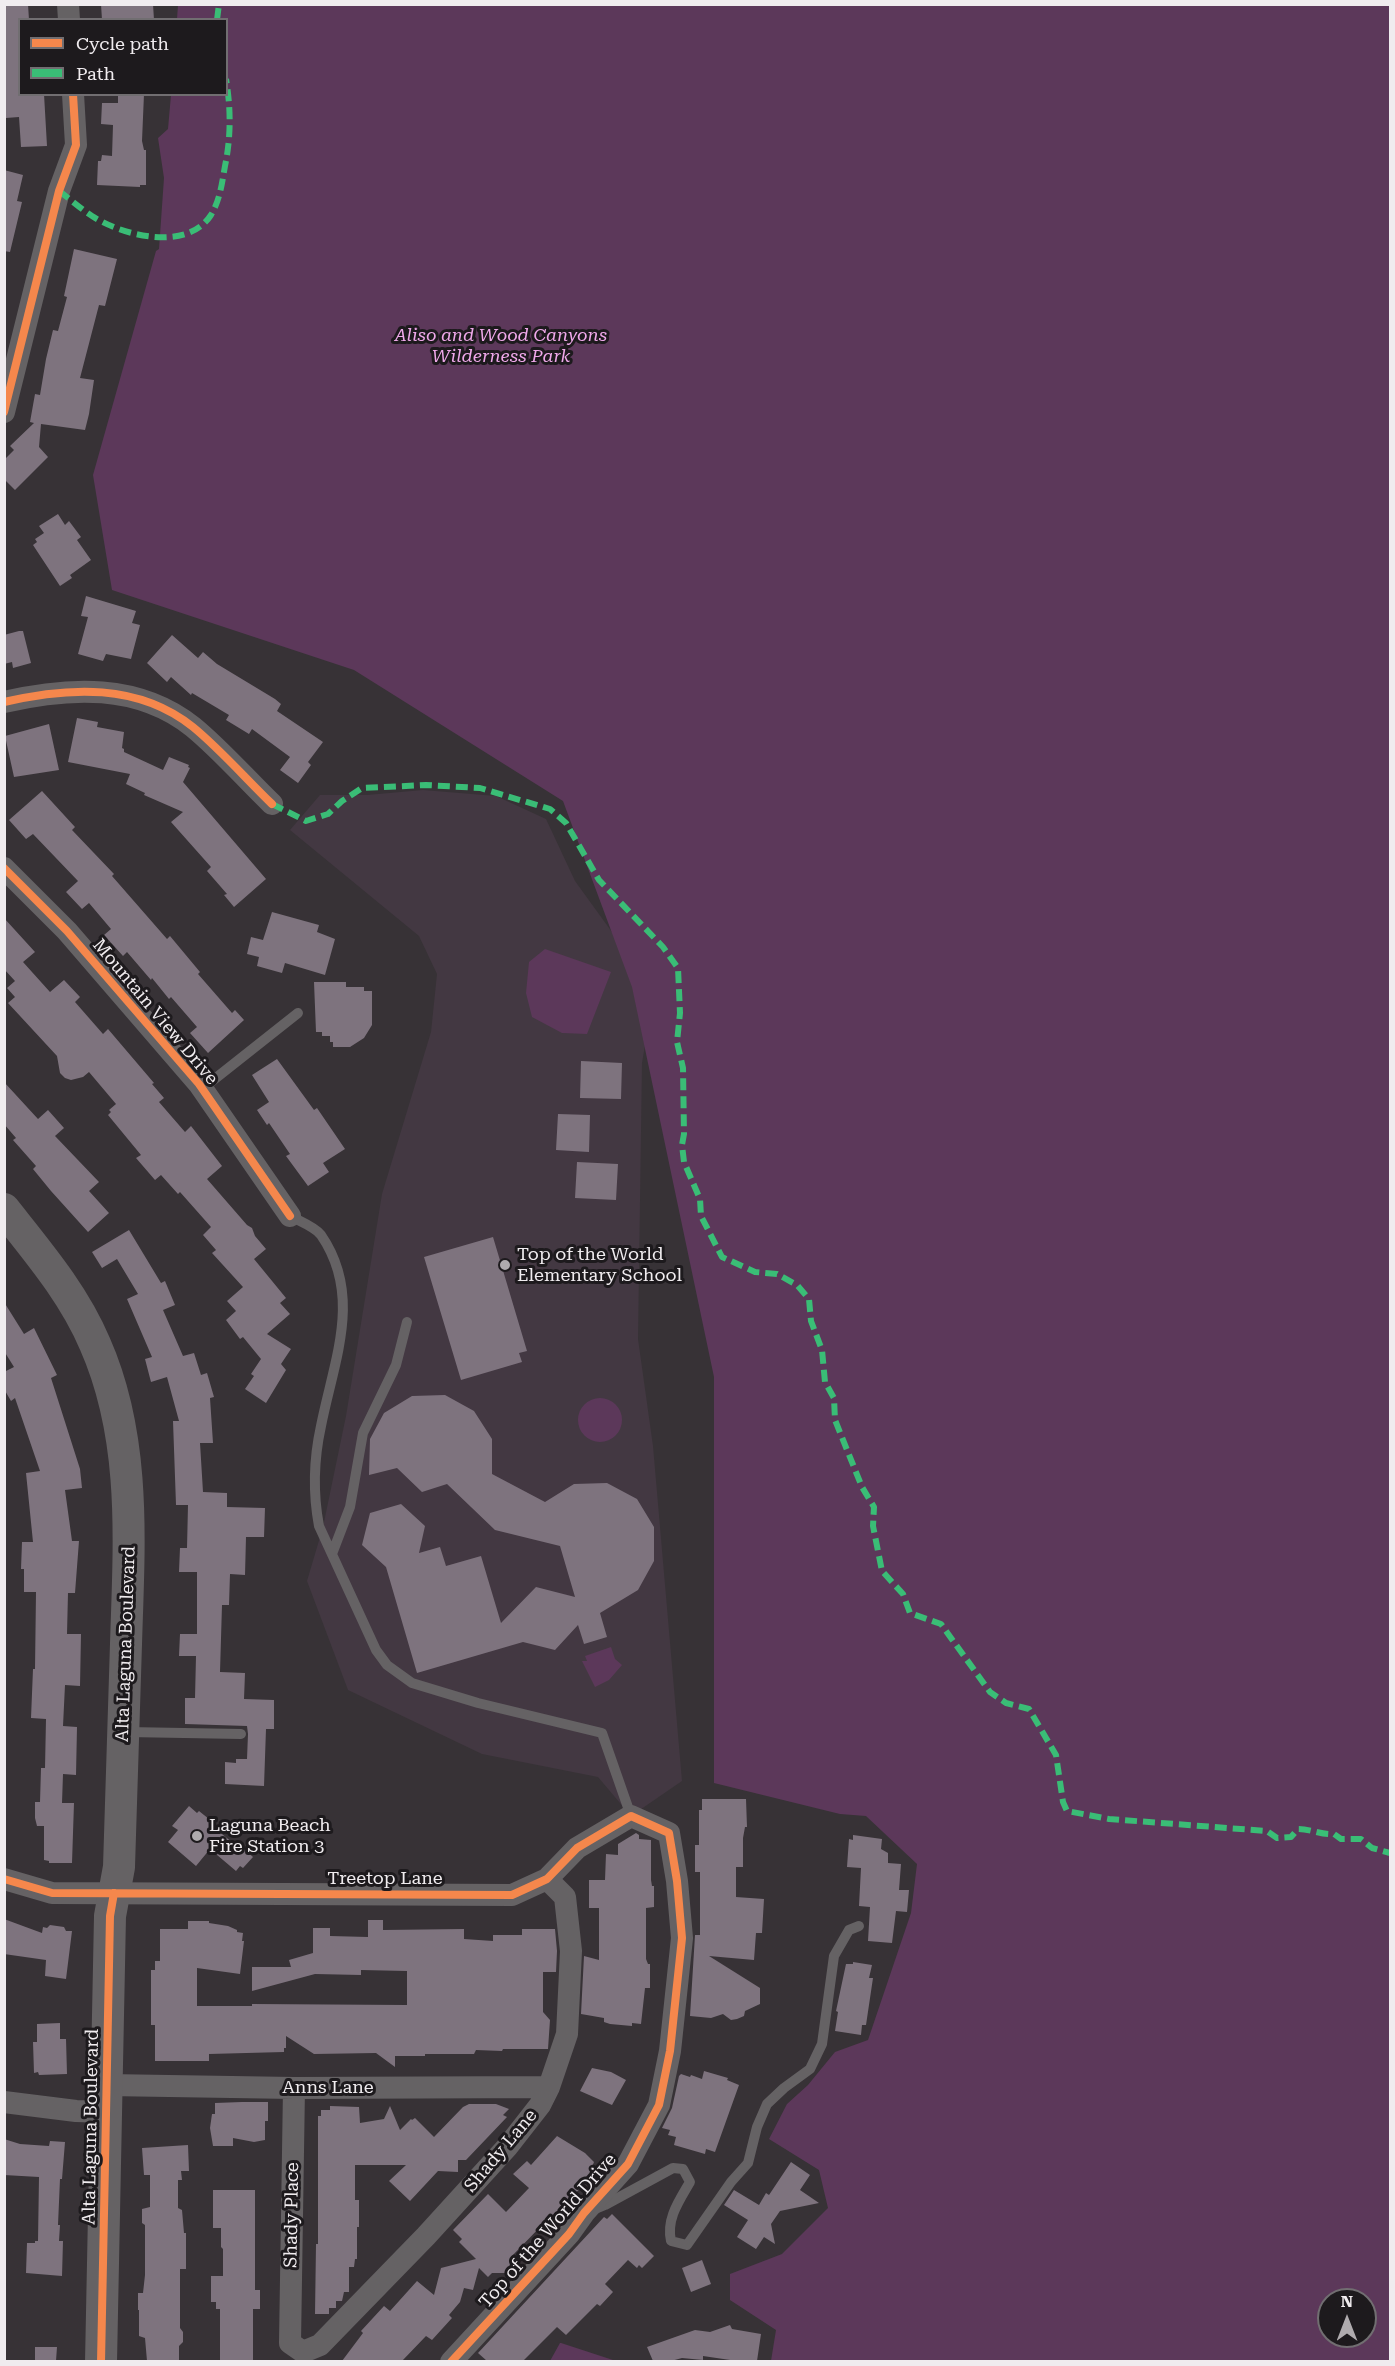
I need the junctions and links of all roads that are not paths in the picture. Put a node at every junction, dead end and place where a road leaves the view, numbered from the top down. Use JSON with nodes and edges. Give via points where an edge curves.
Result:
{"nodes":[{"id":1,"x":73,"y":96,"type":"edge"},
{"id":2,"x":4,"y":412,"type":"edge"},
{"id":3,"x":4,"y":702,"type":"edge"},
{"id":4,"x":272,"y":804,"type":"dead end"},
{"id":5,"x":4,"y":868,"type":"edge"},
{"id":6,"x":298,"y":1013,"type":"dead end"},
{"id":7,"x":202,"y":1089,"type":"junction"},
{"id":8,"x":4,"y":1209,"type":"edge"},
{"id":9,"x":290,"y":1216,"type":"joint"},
{"id":10,"x":407,"y":1322,"type":"dead end"},
{"id":11,"x":332,"y":1554,"type":"junction"},
{"id":12,"x":123,"y":1732,"type":"junction"},
{"id":13,"x":241,"y":1734,"type":"dead end"},
{"id":14,"x":631,"y":1816,"type":"junction"},
{"id":15,"x":4,"y":1879,"type":"edge"},
{"id":16,"x":548,"y":1879,"type":"junction"},
{"id":17,"x":114,"y":1893,"type":"junction"},
{"id":18,"x":859,"y":1926,"type":"dead end"},
{"id":19,"x":549,"y":2087,"type":"junction"},
{"id":20,"x":294,"y":2088,"type":"junction"},
{"id":21,"x":107,"y":2098,"type":"junction"},
{"id":22,"x":4,"y":2102,"type":"edge"},
{"id":23,"x":584,"y":2212,"type":"junction"},
{"id":24,"x":290,"y":2343,"type":"joint"},
{"id":25,"x":101,"y":2361,"type":"edge"},
{"id":26,"x":451,"y":2361,"type":"edge"}],
"edges":[{"from":1,"to":2,"type":"street","via":[[76,145],[59,191]]},
{"from":3,"to":4,"type":"street","via":[[81,690],[117,692],[161,707],[193,727]]},
{"from":5,"to":7,"type":"street","name":"Mountain View Drive","via":[[67,931]]},
{"from":6,"to":7,"type":"lane"},
{"from":7,"to":9,"type":"street","name":"Mountain View Drive"},
{"from":8,"to":12,"type":"main road","name":"Alta Laguna Boulevard","via":[[73,1301],[96,1345],[116,1406],[127,1469],[130,1529]]},
{"from":9,"to":11,"type":"lane","name":"Mountain View Drive","via":[[320,1233],[340,1274],[345,1302],[320,1428],[316,1469],[319,1526]]},
{"from":10,"to":11,"type":"lane","via":[[396,1365],[363,1434],[350,1507]]},
{"from":11,"to":14,"type":"lane","name":"Mountain View Drive","via":[[376,1650],[387,1665],[412,1683],[602,1733]]},
{"from":12,"to":13,"type":"lane"},
{"from":12,"to":17,"type":"main road","name":"Alta Laguna Boulevard","via":[[119,1866]]},
{"from":14,"to":16,"type":"street","name":"Treetop Lane","via":[[577,1848]]},
{"from":14,"to":23,"type":"street","name":"Top of the World Drive","via":[[669,1833],[674,1862],[682,1938],[670,2051],[659,2105],[628,2164]]},
{"from":15,"to":17,"type":"street","name":"Treetop Lane","via":[[52,1893]]},
{"from":16,"to":17,"type":"street","name":"Treetop Lane","via":[[512,1895]]},
{"from":16,"to":19,"type":"street","name":"Shady Lane","via":[[566,1897],[572,1951],[567,2034]]},
{"from":17,"to":21,"type":"main road","name":"Alta Laguna Boulevard","via":[[110,1916]]},
{"from":18,"to":23,"type":"lane","via":[[849,1930],[834,1956],[822,2044],[810,2069],[767,2104],[748,2163],[687,2245],[671,2241],[668,2229],[690,2182],[683,2169],[673,2168],[605,2205]]},
{"from":19,"to":20,"type":"street","name":"Anns Lane"},
{"from":19,"to":24,"type":"street","name":"Shady Lane","via":[[508,2146],[320,2345],[303,2352]]},
{"from":20,"to":21,"type":"street","name":"Anns Lane"},
{"from":20,"to":24,"type":"street","name":"Shady Place"},
{"from":21,"to":22,"type":"street","name":"Anns Lane","via":[[76,2111]]},
{"from":21,"to":25,"type":"main road","name":"Alta Laguna Boulevard"},
{"from":23,"to":26,"type":"street","name":"Top of the World Drive","via":[[569,2234]]}]}
